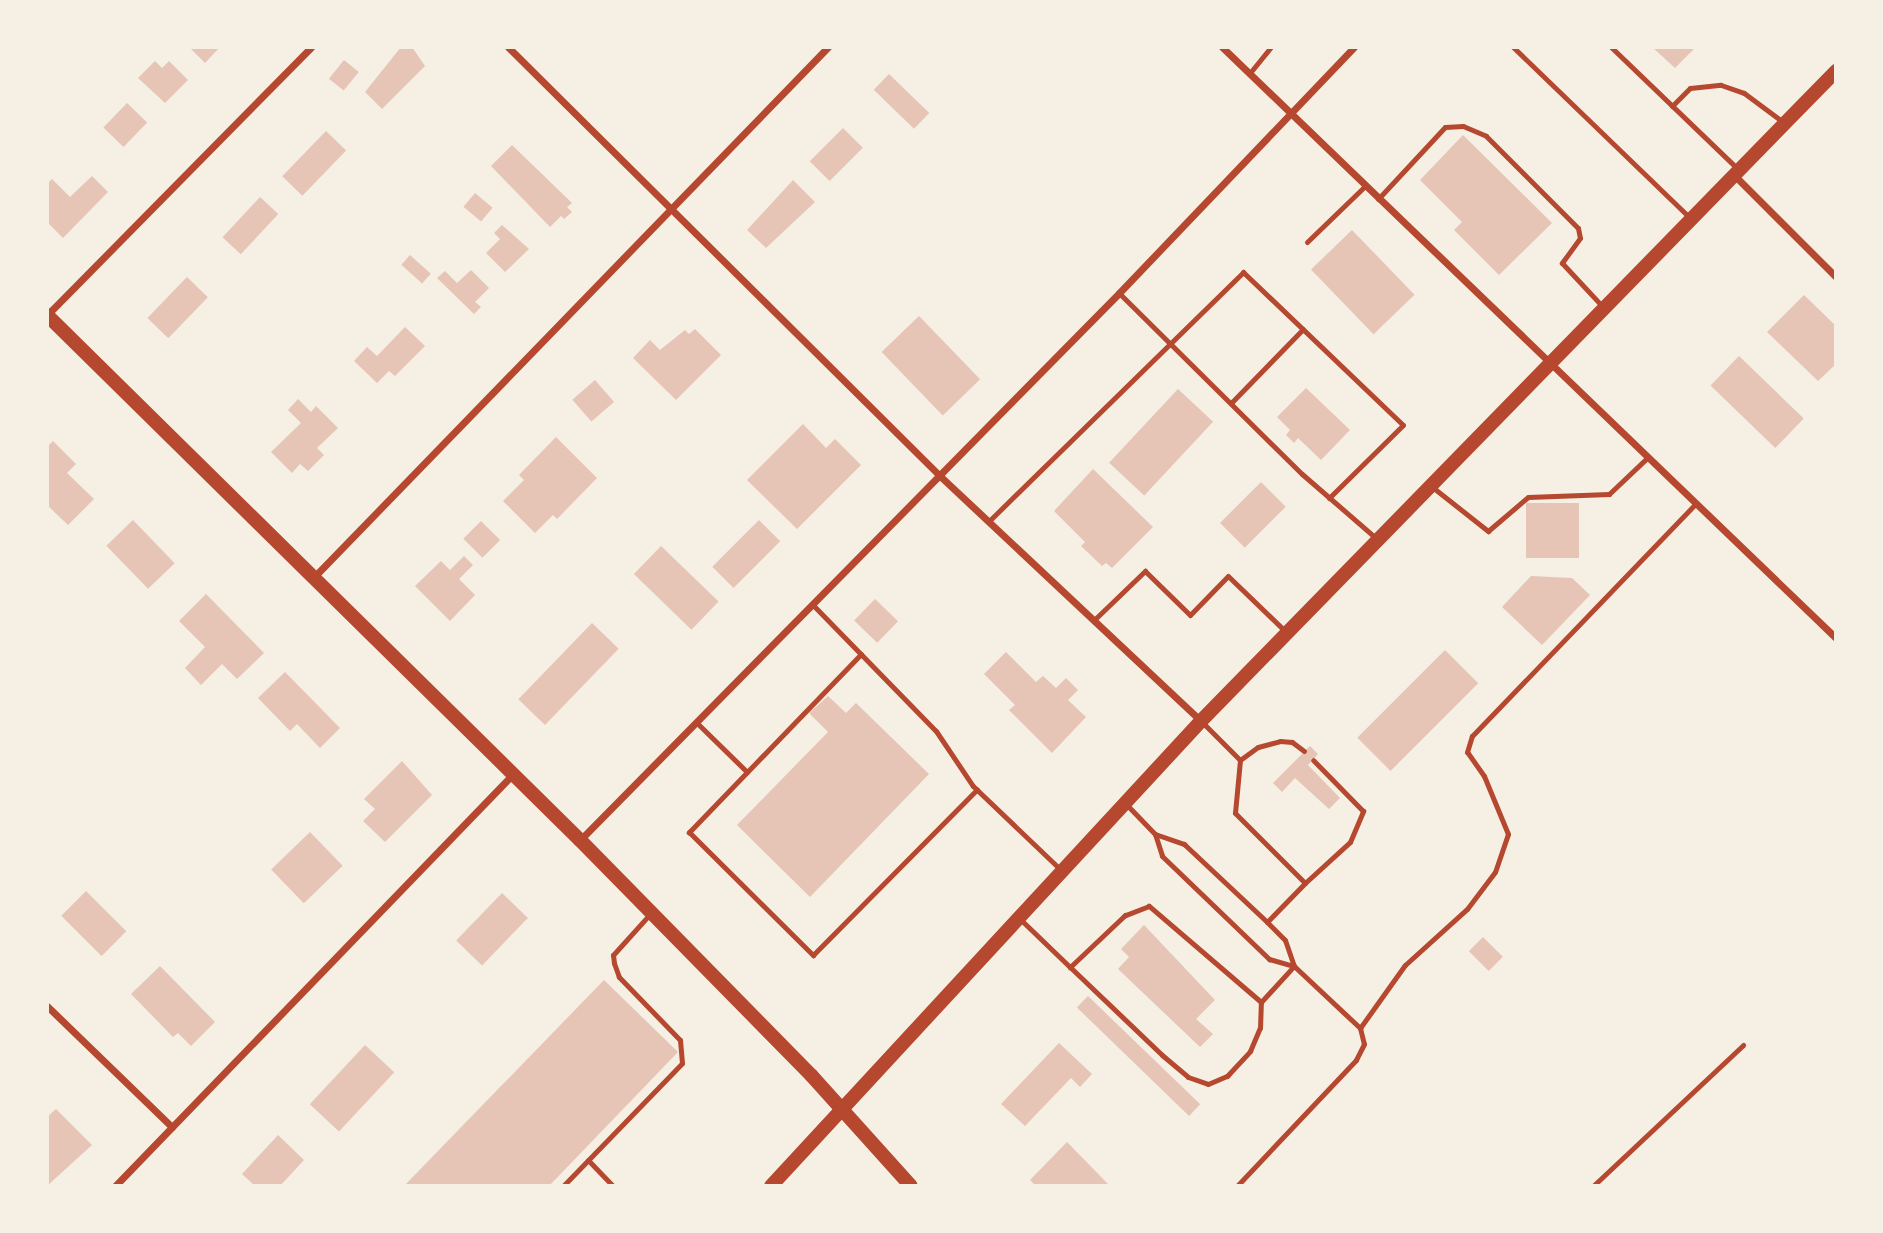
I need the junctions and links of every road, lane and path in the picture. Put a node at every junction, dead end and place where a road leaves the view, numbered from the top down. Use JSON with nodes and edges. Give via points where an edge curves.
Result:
{"nodes":[{"id":1,"x":311,"y":47,"type":"edge"},
{"id":2,"x":508,"y":47,"type":"edge"},
{"id":3,"x":828,"y":47,"type":"edge"},
{"id":4,"x":1223,"y":47,"type":"edge"},
{"id":5,"x":1271,"y":47,"type":"edge"},
{"id":6,"x":1354,"y":47,"type":"edge"},
{"id":7,"x":1513,"y":47,"type":"edge"},
{"id":8,"x":1611,"y":47,"type":"edge"},
{"id":9,"x":1836,"y":71,"type":"edge"},
{"id":10,"x":1250,"y":74,"type":"junction"},
{"id":11,"x":1672,"y":106,"type":"junction"},
{"id":12,"x":1290,"y":115,"type":"junction"},
{"id":13,"x":1784,"y":123,"type":"junction"},
{"id":14,"x":1736,"y":173,"type":"junction"},
{"id":15,"x":1365,"y":186,"type":"junction"},
{"id":16,"x":1378,"y":199,"type":"junction"},
{"id":17,"x":671,"y":209,"type":"junction"},
{"id":18,"x":1691,"y":219,"type":"junction"},
{"id":19,"x":1307,"y":242,"type":"dead end"},
{"id":20,"x":1836,"y":277,"type":"edge"},
{"id":21,"x":1119,"y":293,"type":"junction"},
{"id":22,"x":1604,"y":308,"type":"junction"},
{"id":23,"x":47,"y":315,"type":"edge"},
{"id":24,"x":1303,"y":329,"type":"junction"},
{"id":25,"x":1172,"y":345,"type":"junction"},
{"id":26,"x":1551,"y":363,"type":"junction"},
{"id":27,"x":1231,"y":403,"type":"junction"},
{"id":28,"x":1648,"y":457,"type":"junction"},
{"id":29,"x":940,"y":476,"type":"junction"},
{"id":30,"x":1431,"y":486,"type":"junction"},
{"id":31,"x":1329,"y":498,"type":"junction"},
{"id":32,"x":1696,"y":503,"type":"junction"},
{"id":33,"x":989,"y":522,"type":"junction"},
{"id":34,"x":1377,"y":539,"type":"junction"},
{"id":35,"x":313,"y":578,"type":"junction"},
{"id":36,"x":811,"y":604,"type":"junction"},
{"id":37,"x":1094,"y":620,"type":"junction"},
{"id":38,"x":1286,"y":632,"type":"junction"},
{"id":39,"x":1836,"y":638,"type":"edge"},
{"id":40,"x":861,"y":654,"type":"junction"},
{"id":41,"x":1201,"y":721,"type":"junction"},
{"id":42,"x":697,"y":723,"type":"junction"},
{"id":43,"x":1304,"y":751,"type":"dead end"},
{"id":44,"x":1240,"y":760,"type":"junction"},
{"id":45,"x":1313,"y":760,"type":"dead end"},
{"id":46,"x":747,"y":772,"type":"junction"},
{"id":47,"x":513,"y":774,"type":"junction"},
{"id":48,"x":977,"y":789,"type":"junction"},
{"id":49,"x":1124,"y":802,"type":"junction"},
{"id":50,"x":1155,"y":834,"type":"junction"},
{"id":51,"x":580,"y":840,"type":"junction"},
{"id":52,"x":1061,"y":870,"type":"junction"},
{"id":53,"x":1305,"y":883,"type":"junction"},
{"id":54,"x":650,"y":914,"type":"junction"},
{"id":55,"x":1017,"y":916,"type":"junction"},
{"id":56,"x":1267,"y":922,"type":"junction"},
{"id":57,"x":1294,"y":966,"type":"junction"},
{"id":58,"x":1070,"y":967,"type":"junction"},
{"id":59,"x":1261,"y":1002,"type":"junction"},
{"id":60,"x":47,"y":1006,"type":"edge"},
{"id":61,"x":1360,"y":1028,"type":"junction"},
{"id":62,"x":1743,"y":1045,"type":"dead end"},
{"id":63,"x":844,"y":1110,"type":"junction"},
{"id":64,"x":172,"y":1127,"type":"junction"},
{"id":65,"x":588,"y":1160,"type":"junction"},
{"id":66,"x":115,"y":1186,"type":"edge"},
{"id":67,"x":562,"y":1186,"type":"edge"},
{"id":68,"x":613,"y":1186,"type":"edge"},
{"id":69,"x":771,"y":1186,"type":"edge"},
{"id":70,"x":911,"y":1186,"type":"edge"},
{"id":71,"x":1237,"y":1186,"type":"edge"},
{"id":72,"x":1593,"y":1186,"type":"edge"}],
"edges":[{"from":1,"to":23,"type":"street"},
{"from":2,"to":17,"type":"street"},
{"from":3,"to":17,"type":"street"},
{"from":4,"to":10,"type":"street"},
{"from":5,"to":10,"type":"lane"},
{"from":6,"to":12,"type":"street"},
{"from":7,"to":18,"type":"lane"},
{"from":8,"to":11,"type":"lane"},
{"from":9,"to":13,"type":"main road"},
{"from":10,"to":12,"type":"street"},
{"from":11,"to":13,"type":"lane","via":[[1690,88],[1721,85],[1744,93]]},
{"from":11,"to":14,"type":"lane"},
{"from":12,"to":15,"type":"street"},
{"from":12,"to":21,"type":"street"},
{"from":13,"to":14,"type":"main road"},
{"from":14,"to":18,"type":"main road"},
{"from":14,"to":20,"type":"street"},
{"from":15,"to":16,"type":"street"},
{"from":15,"to":19,"type":"lane"},
{"from":16,"to":22,"type":"lane","via":[[1445,127],[1463,126],[1486,136],[1578,228],[1580,238],[1562,263]]},
{"from":16,"to":26,"type":"street"},
{"from":17,"to":29,"type":"street"},
{"from":17,"to":35,"type":"street"},
{"from":18,"to":22,"type":"main road"},
{"from":21,"to":25,"type":"lane"},
{"from":21,"to":29,"type":"street"},
{"from":22,"to":26,"type":"main road"},
{"from":23,"to":35,"type":"main road"},
{"from":24,"to":25,"type":"lane","via":[[1243,272]]},
{"from":24,"to":27,"type":"lane"},
{"from":24,"to":31,"type":"lane","via":[[1403,425]]},
{"from":25,"to":27,"type":"lane"},
{"from":25,"to":33,"type":"lane"},
{"from":26,"to":28,"type":"street"},
{"from":26,"to":30,"type":"main road"},
{"from":27,"to":31,"type":"lane"},
{"from":28,"to":30,"type":"lane","via":[[1609,494],[1528,497],[1488,531]]},
{"from":28,"to":32,"type":"street"},
{"from":29,"to":33,"type":"street"},
{"from":29,"to":36,"type":"street"},
{"from":30,"to":34,"type":"main road"},
{"from":31,"to":34,"type":"lane"},
{"from":32,"to":39,"type":"street"},
{"from":32,"to":61,"type":"lane","via":[[1472,736],[1467,752],[1484,776],[1508,834],[1495,872],[1467,909],[1405,965]]},
{"from":33,"to":37,"type":"street"},
{"from":34,"to":38,"type":"main road"},
{"from":35,"to":47,"type":"main road"},
{"from":36,"to":40,"type":"lane"},
{"from":36,"to":42,"type":"street"},
{"from":37,"to":38,"type":"lane","via":[[1145,571],[1190,615],[1228,576]]},
{"from":37,"to":41,"type":"street"},
{"from":38,"to":41,"type":"main road"},
{"from":40,"to":46,"type":"lane"},
{"from":40,"to":48,"type":"lane","via":[[936,731],[957,767]]},
{"from":41,"to":44,"type":"lane"},
{"from":41,"to":49,"type":"main road"},
{"from":42,"to":46,"type":"lane"},
{"from":42,"to":51,"type":"street"},
{"from":43,"to":44,"type":"lane","via":[[1292,742],[1280,741],[1258,747]]},
{"from":44,"to":53,"type":"lane","via":[[1235,813]]},
{"from":45,"to":53,"type":"lane","via":[[1363,811],[1350,842]]},
{"from":46,"to":48,"type":"lane","via":[[689,832],[813,955]]},
{"from":47,"to":51,"type":"main road"},
{"from":47,"to":64,"type":"street"},
{"from":48,"to":52,"type":"lane"},
{"from":49,"to":50,"type":"lane"},
{"from":49,"to":52,"type":"main road"},
{"from":50,"to":56,"type":"lane","via":[[1184,844]]},
{"from":50,"to":57,"type":"lane","via":[[1161,856],[1269,959]]},
{"from":51,"to":54,"type":"main road"},
{"from":52,"to":55,"type":"main road"},
{"from":53,"to":56,"type":"lane"},
{"from":54,"to":63,"type":"main road"},
{"from":54,"to":65,"type":"lane","via":[[613,955],[614,963],[619,976],[680,1040],[682,1063]]},
{"from":55,"to":58,"type":"lane"},
{"from":55,"to":63,"type":"main road"},
{"from":56,"to":57,"type":"lane","via":[[1285,940]]},
{"from":57,"to":59,"type":"lane"},
{"from":57,"to":61,"type":"lane"},
{"from":58,"to":59,"type":"lane","via":[[1125,915],[1149,906]]},
{"from":58,"to":59,"type":"lane","via":[[1162,1055],[1188,1077],[1208,1084],[1227,1076],[1250,1051],[1260,1028]]},
{"from":60,"to":64,"type":"street"},
{"from":61,"to":71,"type":"lane","via":[[1364,1044],[1356,1060]]},
{"from":62,"to":72,"type":"lane"},
{"from":63,"to":69,"type":"main road"},
{"from":63,"to":70,"type":"main road"},
{"from":64,"to":66,"type":"street"},
{"from":65,"to":67,"type":"lane"},
{"from":65,"to":68,"type":"lane"}]}
